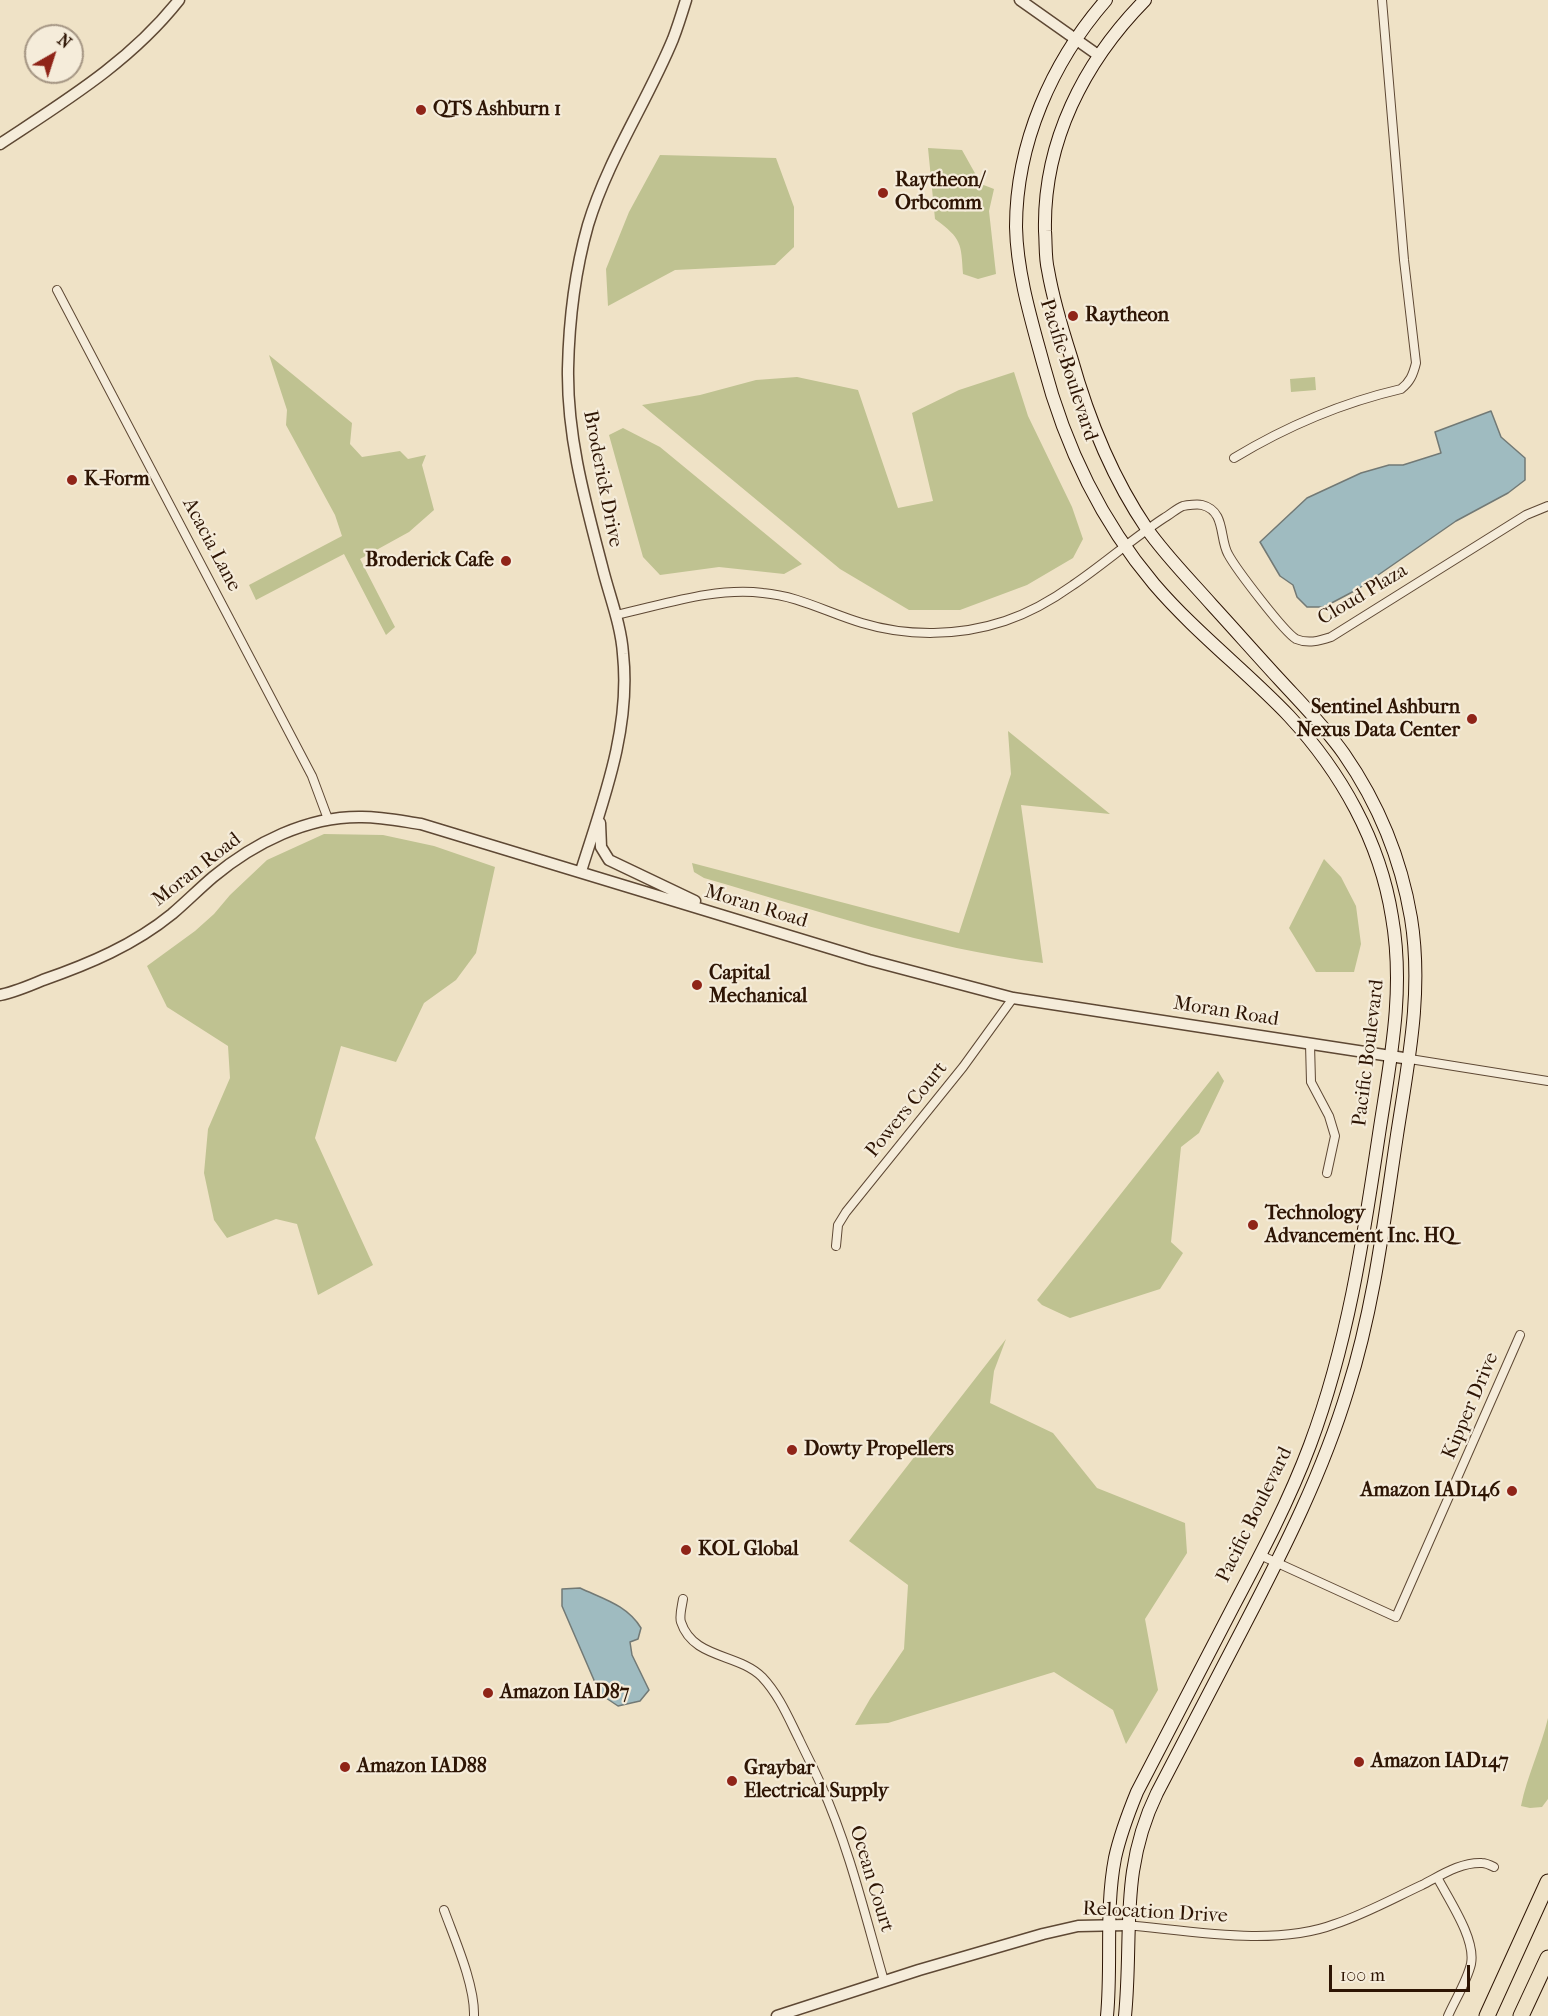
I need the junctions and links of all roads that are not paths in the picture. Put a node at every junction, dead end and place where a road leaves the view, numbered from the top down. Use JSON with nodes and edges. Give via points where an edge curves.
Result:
{"nodes":[{"id":1,"x":179,"y":0,"type":"edge"},
{"id":2,"x":686,"y":0,"type":"edge"},
{"id":3,"x":1020,"y":0,"type":"edge"},
{"id":4,"x":1106,"y":0,"type":"edge"},
{"id":5,"x":1145,"y":0,"type":"edge"},
{"id":6,"x":1382,"y":0,"type":"edge"},
{"id":7,"x":1076,"y":38,"type":"junction"},
{"id":8,"x":1098,"y":55,"type":"junction"},
{"id":9,"x":0,"y":144,"type":"edge"},
{"id":10,"x":57,"y":290,"type":"dead end"},
{"id":11,"x":1234,"y":458,"type":"dead end"},
{"id":12,"x":1548,"y":506,"type":"edge"},
{"id":13,"x":1148,"y":529,"type":"junction"},
{"id":14,"x":1124,"y":546,"type":"junction"},
{"id":15,"x":616,"y":615,"type":"junction"},
{"id":16,"x":600,"y":812,"type":"junction"},
{"id":17,"x":328,"y":819,"type":"junction"},
{"id":18,"x":581,"y":872,"type":"junction"},
{"id":19,"x":733,"y":918,"type":"junction"},
{"id":20,"x":0,"y":995,"type":"edge"},
{"id":21,"x":1013,"y":998,"type":"junction"},
{"id":22,"x":1310,"y":1044,"type":"junction"},
{"id":23,"x":1391,"y":1056,"type":"junction"},
{"id":24,"x":1410,"y":1059,"type":"junction"},
{"id":25,"x":1548,"y":1081,"type":"edge"},
{"id":26,"x":1327,"y":1173,"type":"dead end"},
{"id":27,"x":836,"y":1246,"type":"dead end"},
{"id":28,"x":1520,"y":1335,"type":"dead end"},
{"id":29,"x":1260,"y":1555,"type":"junction"},
{"id":30,"x":1277,"y":1563,"type":"junction"},
{"id":31,"x":683,"y":1599,"type":"dead end"},
{"id":32,"x":1494,"y":1867,"type":"dead end"},
{"id":33,"x":1437,"y":1877,"type":"junction"},
{"id":34,"x":1548,"y":1882,"type":"edge"},
{"id":35,"x":444,"y":1910,"type":"dead end"},
{"id":36,"x":1127,"y":1925,"type":"junction"},
{"id":37,"x":1110,"y":1926,"type":"junction"},
{"id":38,"x":1548,"y":1958,"type":"edge"},
{"id":39,"x":884,"y":1981,"type":"junction"},
{"id":40,"x":474,"y":2016,"type":"edge"},
{"id":41,"x":777,"y":2016,"type":"edge"},
{"id":42,"x":1107,"y":2016,"type":"edge"},
{"id":43,"x":1125,"y":2016,"type":"edge"},
{"id":44,"x":1448,"y":2016,"type":"edge"},
{"id":45,"x":1487,"y":2016,"type":"edge"},
{"id":46,"x":1521,"y":2016,"type":"edge"}],
"edges":[{"from":1,"to":9,"type":"street","via":[[120,62]]},
{"from":2,"to":15,"type":"street","name":"Broderick Drive","via":[[673,38],[588,224],[570,328],[571,434]]},
{"from":3,"to":7,"type":"street"},
{"from":4,"to":7,"type":"main road","name":"Pacific Boulevard"},
{"from":5,"to":8,"type":"main road","name":"Pacific Boulevard"},
{"from":6,"to":11,"type":"street","via":[[1414,373],[1401,390],[1306,420]]},
{"from":7,"to":8,"type":"street"},
{"from":7,"to":14,"type":"main road","name":"Pacific Boulevard","via":[[1054,74],[1036,118],[1022,171],[1016,228],[1025,297],[1063,430]]},
{"from":8,"to":13,"type":"main road","name":"Pacific Boulevard","via":[[1074,98],[1056,144],[1045,210],[1047,266],[1098,441]]},
{"from":10,"to":17,"type":"street","name":"Acacia Lane","via":[[312,776]]},
{"from":12,"to":13,"type":"street","name":"Cloud Plaza","via":[[1526,515],[1331,637],[1308,643],[1294,638],[1281,625],[1227,552],[1221,523],[1212,511],[1201,505],[1183,506]]},
{"from":13,"to":14,"type":"street"},
{"from":13,"to":24,"type":"main road","name":"Pacific Boulevard","via":[[1334,740],[1377,811],[1402,877],[1412,921],[1417,985]]},
{"from":14,"to":15,"type":"street","via":[[1029,612],[979,628],[939,633],[898,631],[862,624],[795,598],[761,592],[705,596]]},
{"from":14,"to":23,"type":"main road","name":"Pacific Boulevard","via":[[1156,586],[1300,729],[1355,807],[1376,854],[1392,912],[1398,992]]},
{"from":15,"to":16,"type":"street","name":"Broderick Drive","via":[[623,652],[623,710]]},
{"from":16,"to":18,"type":"street","name":"Broderick Drive"},
{"from":16,"to":19,"type":"street","via":[[601,847],[609,860]]},
{"from":17,"to":18,"type":"street","name":"Moran Road","via":[[360,817],[421,824]]},
{"from":17,"to":20,"type":"street","name":"Moran Road","via":[[291,830],[251,850],[172,914],[117,950]]},
{"from":18,"to":19,"type":"street","name":"Moran Road"},
{"from":19,"to":21,"type":"street","name":"Moran Road","via":[[869,960]]},
{"from":21,"to":22,"type":"street","name":"Moran Road"},
{"from":21,"to":27,"type":"street","name":"Powers Court","via":[[963,1067],[846,1212],[838,1225]]},
{"from":22,"to":23,"type":"street","name":"Moran Road"},
{"from":22,"to":26,"type":"street","via":[[1311,1082],[1335,1136]]},
{"from":23,"to":24,"type":"street","name":"Moran Road"},
{"from":23,"to":29,"type":"main road","name":"Pacific Boulevard","via":[[1359,1270],[1337,1362],[1310,1445]]},
{"from":24,"to":25,"type":"street","name":"Moran Road"},
{"from":24,"to":30,"type":"main road","name":"Pacific Boulevard","via":[[1371,1300],[1358,1356],[1324,1460]]},
{"from":28,"to":30,"type":"street","name":"Kipper Drive","via":[[1396,1617]]},
{"from":29,"to":30,"type":"street","name":"Kipper Drive"},
{"from":29,"to":37,"type":"main road","name":"Pacific Boulevard","via":[[1126,1818],[1115,1860]]},
{"from":30,"to":36,"type":"main road","name":"Pacific Boulevard","via":[[1150,1807],[1135,1852]]},
{"from":31,"to":39,"type":"street","name":"Ocean Court","via":[[680,1620],[687,1634],[718,1656],[741,1663],[776,1693],[841,1836]]},
{"from":32,"to":33,"type":"street","name":"Relocation Drive","via":[[1474,1863]]},
{"from":33,"to":36,"type":"street","name":"Relocation Drive","via":[[1335,1925],[1310,1931],[1254,1936]]},
{"from":33,"to":44,"type":"street","via":[[1471,1949],[1471,1965]]},
{"from":34,"to":45,"type":"highway"},
{"from":35,"to":40,"type":"street","via":[[462,1961]]},
{"from":36,"to":37,"type":"street","name":"Relocation Drive"},
{"from":36,"to":43,"type":"main road","name":"Pacific Boulevard"},
{"from":37,"to":39,"type":"street","name":"Relocation Drive","via":[[1078,1926],[1043,1934]]},
{"from":37,"to":42,"type":"main road","name":"Pacific Boulevard"},
{"from":38,"to":46,"type":"highway"},
{"from":39,"to":41,"type":"street","name":"Relocation Drive"}]}
